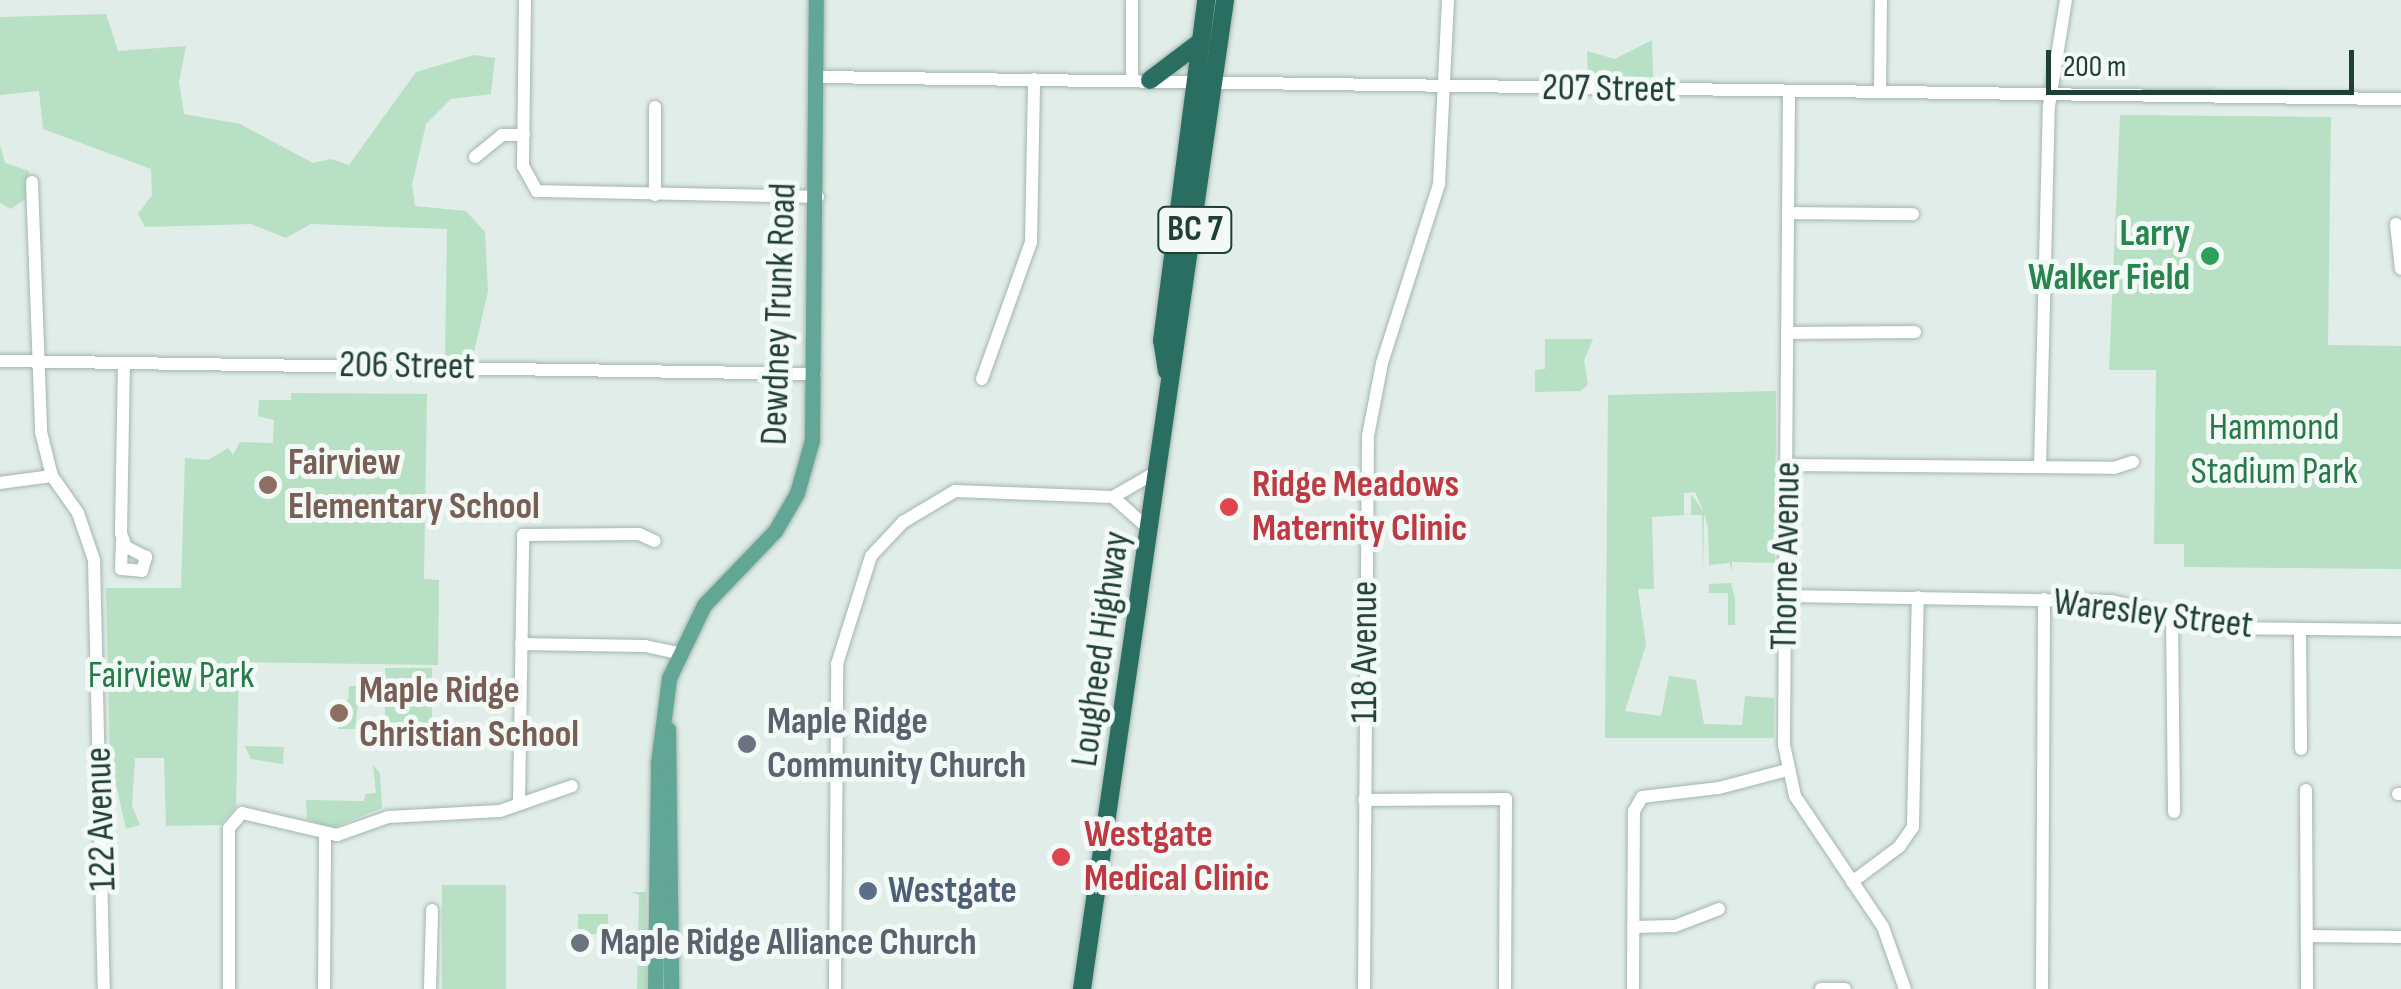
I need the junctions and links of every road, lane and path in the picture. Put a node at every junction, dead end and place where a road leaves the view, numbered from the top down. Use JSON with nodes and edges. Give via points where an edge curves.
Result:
{"nodes":[{"id":1,"x":525,"y":0,"type":"edge"},
{"id":2,"x":816,"y":0,"type":"edge"},
{"id":3,"x":1132,"y":0,"type":"edge"},
{"id":4,"x":1206,"y":0,"type":"edge"},
{"id":5,"x":1225,"y":0,"type":"edge"},
{"id":6,"x":1448,"y":0,"type":"edge"},
{"id":7,"x":1881,"y":0,"type":"edge"},
{"id":8,"x":2066,"y":0,"type":"edge"},
{"id":9,"x":1200,"y":44,"type":"junction"},
{"id":10,"x":817,"y":77,"type":"junction"},
{"id":11,"x":1034,"y":79,"type":"junction"},
{"id":12,"x":1141,"y":80,"type":"junction"},
{"id":13,"x":1194,"y":81,"type":"junction"},
{"id":14,"x":1214,"y":82,"type":"junction"},
{"id":15,"x":1448,"y":86,"type":"junction"},
{"id":16,"x":1789,"y":90,"type":"junction"},
{"id":17,"x":1880,"y":92,"type":"junction"},
{"id":18,"x":2050,"y":93,"type":"junction"},
{"id":19,"x":2401,"y":98,"type":"edge"},
{"id":20,"x":655,"y":107,"type":"dead end"},
{"id":21,"x":524,"y":135,"type":"junction"},
{"id":22,"x":475,"y":157,"type":"dead end"},
{"id":23,"x":32,"y":182,"type":"dead end"},
{"id":24,"x":655,"y":195,"type":"junction"},
{"id":25,"x":818,"y":197,"type":"junction"},
{"id":26,"x":1788,"y":213,"type":"junction"},
{"id":27,"x":1913,"y":214,"type":"dead end"},
{"id":28,"x":2396,"y":224,"type":"dead end"},
{"id":29,"x":2401,"y":270,"type":"edge"},
{"id":30,"x":1916,"y":332,"type":"dead end"},
{"id":31,"x":1788,"y":333,"type":"junction"},
{"id":32,"x":0,"y":361,"type":"edge"},
{"id":33,"x":39,"y":362,"type":"junction"},
{"id":34,"x":124,"y":363,"type":"junction"},
{"id":35,"x":815,"y":374,"type":"junction"},
{"id":36,"x":1168,"y":376,"type":"junction"},
{"id":37,"x":982,"y":379,"type":"dead end"},
{"id":38,"x":2133,"y":462,"type":"dead end"},
{"id":39,"x":1786,"y":465,"type":"junction"},
{"id":40,"x":2040,"y":467,"type":"junction"},
{"id":41,"x":1158,"y":471,"type":"junction"},
{"id":42,"x":52,"y":476,"type":"junction"},
{"id":43,"x":0,"y":483,"type":"edge"},
{"id":44,"x":1113,"y":497,"type":"junction"},
{"id":45,"x":1150,"y":530,"type":"junction"},
{"id":46,"x":122,"y":541,"type":"dead end"},
{"id":47,"x":655,"y":541,"type":"dead end"},
{"id":48,"x":1786,"y":596,"type":"junction"},
{"id":49,"x":1918,"y":597,"type":"junction"},
{"id":50,"x":2044,"y":599,"type":"junction"},
{"id":51,"x":2172,"y":618,"type":"junction"},
{"id":52,"x":2300,"y":630,"type":"junction"},
{"id":53,"x":2401,"y":630,"type":"edge"},
{"id":54,"x":521,"y":644,"type":"junction"},
{"id":55,"x":677,"y":653,"type":"junction"},
{"id":56,"x":665,"y":706,"type":"junction"},
{"id":57,"x":2300,"y":749,"type":"dead end"},
{"id":58,"x":1787,"y":770,"type":"junction"},
{"id":59,"x":572,"y":786,"type":"dead end"},
{"id":60,"x":2306,"y":790,"type":"dead end"},
{"id":61,"x":1364,"y":800,"type":"junction"},
{"id":62,"x":519,"y":804,"type":"junction"},
{"id":63,"x":2174,"y":812,"type":"dead end"},
{"id":64,"x":325,"y":836,"type":"junction"},
{"id":65,"x":1852,"y":882,"type":"junction"},
{"id":66,"x":1719,"y":909,"type":"dead end"},
{"id":67,"x":432,"y":910,"type":"dead end"},
{"id":68,"x":1633,"y":927,"type":"junction"},
{"id":69,"x":2307,"y":936,"type":"junction"},
{"id":70,"x":2401,"y":937,"type":"edge"},
{"id":71,"x":104,"y":989,"type":"edge"},
{"id":72,"x":229,"y":989,"type":"edge"},
{"id":73,"x":324,"y":989,"type":"edge"},
{"id":74,"x":430,"y":989,"type":"edge"},
{"id":75,"x":654,"y":989,"type":"edge"},
{"id":76,"x":671,"y":989,"type":"edge"},
{"id":77,"x":836,"y":989,"type":"edge"},
{"id":78,"x":1082,"y":989,"type":"edge"},
{"id":79,"x":1364,"y":989,"type":"edge"},
{"id":80,"x":1505,"y":989,"type":"edge"},
{"id":81,"x":1633,"y":989,"type":"edge"},
{"id":82,"x":1822,"y":989,"type":"edge"},
{"id":83,"x":1845,"y":989,"type":"edge"},
{"id":84,"x":1905,"y":989,"type":"edge"},
{"id":85,"x":2042,"y":989,"type":"edge"},
{"id":86,"x":2307,"y":989,"type":"edge"}],
"edges":[{"from":1,"to":21,"type":"street"},
{"from":2,"to":10,"type":"main road","name":"Dewdney Trunk Road"},
{"from":3,"to":12,"type":"street"},
{"from":4,"to":9,"type":"highway","name":"Lougheed Highway","number":"BC 7"},
{"from":5,"to":14,"type":"highway","name":"Lougheed Highway","number":"BC 7"},
{"from":6,"to":15,"type":"street","name":"118 Avenue"},
{"from":7,"to":17,"type":"street"},
{"from":8,"to":18,"type":"street"},
{"from":9,"to":12,"type":"highway"},
{"from":9,"to":13,"type":"highway","name":"Lougheed Highway","number":"BC 7"},
{"from":10,"to":11,"type":"street","name":"207 Street"},
{"from":10,"to":25,"type":"main road","name":"Dewdney Trunk Road"},
{"from":11,"to":12,"type":"street","name":"207 Street"},
{"from":11,"to":37,"type":"street","via":[[1031,242]]},
{"from":12,"to":13,"type":"street","name":"207 Street"},
{"from":13,"to":14,"type":"street","name":"207 Street"},
{"from":13,"to":36,"type":"highway","name":"Lougheed Highway","number":"BC 7","via":[[1162,341]]},
{"from":14,"to":15,"type":"street","name":"207 Street"},
{"from":14,"to":36,"type":"highway","name":"Lougheed Highway","number":"BC 7","via":[[1178,345]]},
{"from":15,"to":16,"type":"street","name":"207 Street"},
{"from":15,"to":61,"type":"street","name":"118 Avenue","via":[[1433,216],[1370,412]]},
{"from":16,"to":17,"type":"street","name":"207 Street"},
{"from":16,"to":26,"type":"street","name":"Thorne Avenue"},
{"from":17,"to":18,"type":"street","name":"207 Street"},
{"from":18,"to":19,"type":"street","name":"207 Street"},
{"from":18,"to":40,"type":"street"},
{"from":20,"to":24,"type":"street"},
{"from":21,"to":22,"type":"street","via":[[502,135]]},
{"from":21,"to":24,"type":"street","via":[[524,175],[531,188]]},
{"from":23,"to":33,"type":"street","name":"122 Avenue"},
{"from":24,"to":25,"type":"street"},
{"from":25,"to":35,"type":"main road","name":"Dewdney Trunk Road"},
{"from":26,"to":27,"type":"street"},
{"from":26,"to":31,"type":"street","name":"Thorne Avenue"},
{"from":28,"to":29,"type":"street"},
{"from":30,"to":31,"type":"street"},
{"from":31,"to":39,"type":"street","name":"Thorne Avenue"},
{"from":32,"to":33,"type":"street","name":"206 Street"},
{"from":33,"to":34,"type":"street","name":"206 Street"},
{"from":33,"to":42,"type":"street","name":"122 Avenue","via":[[41,432]]},
{"from":34,"to":35,"type":"street","name":"206 Street"},
{"from":34,"to":46,"type":"street"},
{"from":35,"to":55,"type":"main road","name":"Dewdney Trunk Road","via":[[812,440],[797,493],[775,531],[704,605]]},
{"from":36,"to":41,"type":"highway","name":"Lougheed Highway","number":"BC 7"},
{"from":38,"to":40,"type":"street"},
{"from":39,"to":40,"type":"street"},
{"from":39,"to":48,"type":"street","name":"Thorne Avenue"},
{"from":41,"to":44,"type":"street"},
{"from":41,"to":45,"type":"highway","name":"Lougheed Highway","number":"BC 7"},
{"from":42,"to":43,"type":"street"},
{"from":42,"to":71,"type":"street","name":"122 Avenue","via":[[78,513],[94,560]]},
{"from":44,"to":45,"type":"street"},
{"from":44,"to":77,"type":"street","via":[[940,496],[871,556],[839,646]]},
{"from":45,"to":78,"type":"highway","name":"Lougheed Highway","number":"BC 7"},
{"from":47,"to":54,"type":"street","via":[[639,534],[523,534]]},
{"from":48,"to":49,"type":"street","name":"Waresley Street"},
{"from":48,"to":58,"type":"street","name":"Thorne Avenue"},
{"from":49,"to":50,"type":"street","name":"Waresley Street"},
{"from":49,"to":65,"type":"street","via":[[1913,827],[1900,847]]},
{"from":50,"to":51,"type":"street","name":"Waresley Street","via":[[2112,601]]},
{"from":50,"to":85,"type":"street"},
{"from":51,"to":52,"type":"street","name":"Waresley Street","via":[[2216,628]]},
{"from":51,"to":63,"type":"street"},
{"from":52,"to":53,"type":"street","name":"Waresley Street"},
{"from":52,"to":57,"type":"street"},
{"from":54,"to":55,"type":"street","via":[[645,646]]},
{"from":54,"to":62,"type":"street"},
{"from":55,"to":56,"type":"main road","name":"Dewdney Trunk Road"},
{"from":56,"to":75,"type":"main road","name":"Dewdney Trunk Road"},
{"from":56,"to":76,"type":"main road","name":"Dewdney Trunk Road"},
{"from":58,"to":65,"type":"street","name":"Thorne Avenue","via":[[1794,796]]},
{"from":58,"to":68,"type":"street","via":[[1642,797],[1634,810]]},
{"from":59,"to":62,"type":"street"},
{"from":60,"to":69,"type":"street"},
{"from":61,"to":79,"type":"street","name":"118 Avenue"},
{"from":61,"to":80,"type":"street","via":[[1506,799]]},
{"from":62,"to":64,"type":"street","via":[[481,814],[388,817]]},
{"from":64,"to":72,"type":"street","via":[[250,810],[229,828]]},
{"from":64,"to":73,"type":"street"},
{"from":65,"to":84,"type":"street","name":"Thorne Avenue","via":[[1883,927]]},
{"from":66,"to":68,"type":"street","via":[[1676,926]]},
{"from":67,"to":74,"type":"street"},
{"from":68,"to":81,"type":"street"},
{"from":69,"to":70,"type":"street"},
{"from":69,"to":86,"type":"street"},
{"from":82,"to":83,"type":"street"}]}
